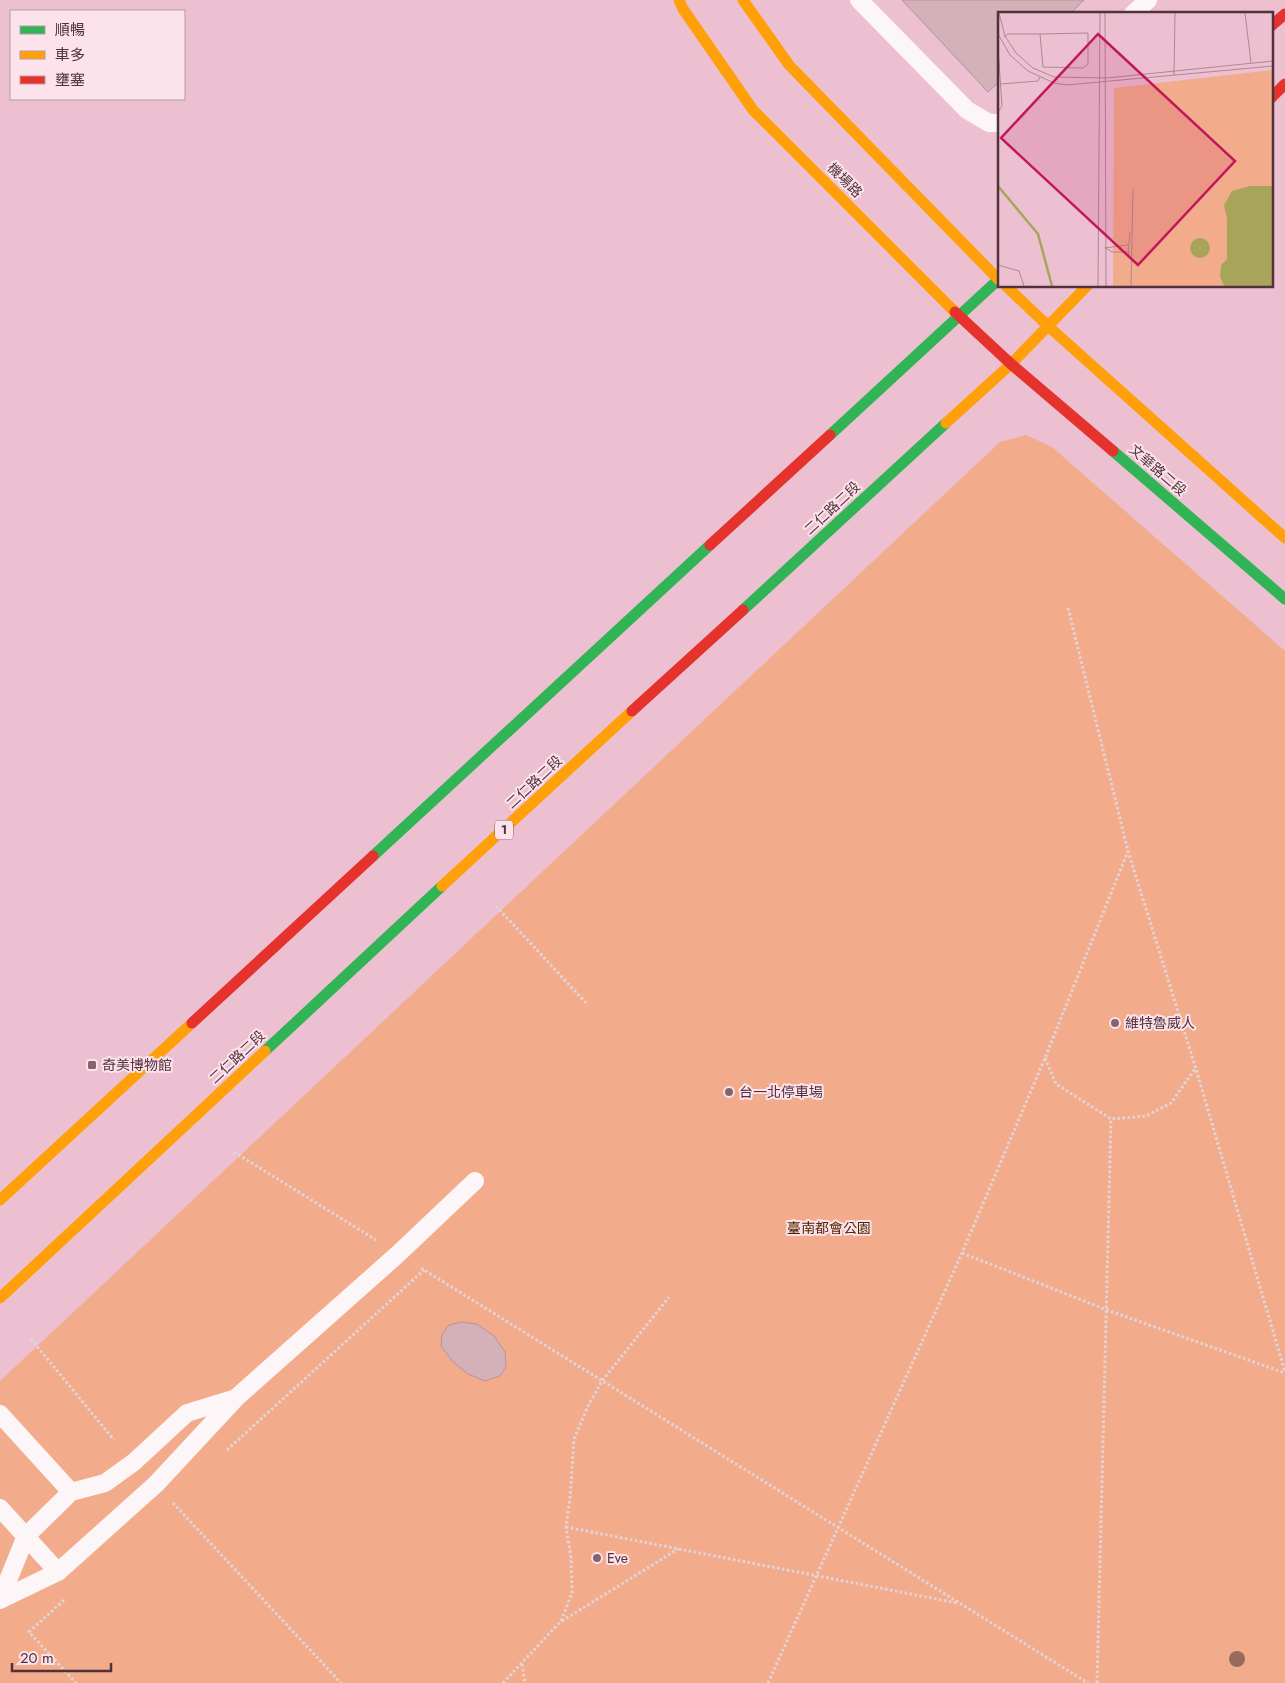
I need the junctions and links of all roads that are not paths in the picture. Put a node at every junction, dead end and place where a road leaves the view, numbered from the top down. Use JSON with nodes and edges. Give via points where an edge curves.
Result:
{"nodes":[{"id":1,"x":679,"y":0,"type":"edge"},
{"id":2,"x":743,"y":0,"type":"edge"},
{"id":3,"x":859,"y":0,"type":"edge"},
{"id":4,"x":1148,"y":0,"type":"edge"},
{"id":5,"x":1136,"y":12,"type":"edge"},
{"id":6,"x":1285,"y":14,"type":"edge"},
{"id":7,"x":1272,"y":25,"type":"edge"},
{"id":8,"x":1285,"y":84,"type":"edge"},
{"id":9,"x":1272,"y":97,"type":"edge"},
{"id":10,"x":998,"y":124,"type":"edge"},
{"id":11,"x":998,"y":278,"type":"edge"},
{"id":12,"x":998,"y":280,"type":"edge"},
{"id":13,"x":1008,"y":288,"type":"edge"},
{"id":14,"x":1085,"y":288,"type":"edge"},
{"id":15,"x":958,"y":315,"type":"junction"},
{"id":16,"x":1048,"y":326,"type":"junction"},
{"id":17,"x":1011,"y":364,"type":"junction"},
{"id":18,"x":1285,"y":538,"type":"edge"},
{"id":19,"x":1285,"y":599,"type":"edge"},
{"id":20,"x":475,"y":1181,"type":"dead end"},
{"id":21,"x":0,"y":1200,"type":"edge"},
{"id":22,"x":0,"y":1298,"type":"edge"},
{"id":23,"x":237,"y":1397,"type":"junction"},
{"id":24,"x":0,"y":1414,"type":"edge"},
{"id":25,"x":71,"y":1492,"type":"junction"},
{"id":26,"x":0,"y":1508,"type":"edge"},
{"id":27,"x":26,"y":1536,"type":"junction"},
{"id":28,"x":58,"y":1572,"type":"junction"},
{"id":29,"x":0,"y":1600,"type":"edge"}],
"edges":[{"from":1,"to":15,"type":"main road","name":"機場路","via":[[753,110]]},
{"from":2,"to":11,"type":"main road","via":[[789,65]]},
{"from":3,"to":10,"type":"lane","via":[[968,110],[989,123]]},
{"from":4,"to":5,"type":"lane"},
{"from":6,"to":7,"type":"main road"},
{"from":8,"to":9,"type":"main road"},
{"from":12,"to":15,"type":"main road"},
{"from":13,"to":16,"type":"main road"},
{"from":14,"to":16,"type":"main road","name":"二仁路二段","number":"1"},
{"from":15,"to":17,"type":"main road","name":"機場路"},
{"from":15,"to":21,"type":"main road"},
{"from":16,"to":17,"type":"main road","name":"二仁路二段","number":"1"},
{"from":16,"to":18,"type":"main road"},
{"from":17,"to":19,"type":"main road","name":"文華路二段"},
{"from":17,"to":22,"type":"main road","name":"二仁路二段","number":"1"},
{"from":20,"to":23,"type":"lane"},
{"from":23,"to":25,"type":"lane","via":[[187,1413],[134,1462],[105,1483]]},
{"from":23,"to":28,"type":"lane","via":[[156,1484]]},
{"from":24,"to":25,"type":"lane"},
{"from":25,"to":27,"type":"lane"},
{"from":26,"to":27,"type":"lane"},
{"from":27,"to":28,"type":"lane"},
{"from":27,"to":29,"type":"lane"},
{"from":28,"to":29,"type":"lane"}]}
